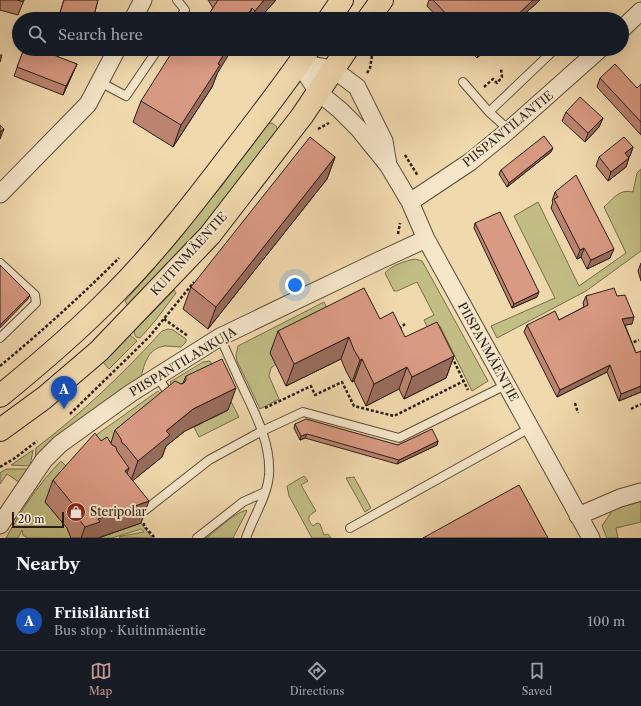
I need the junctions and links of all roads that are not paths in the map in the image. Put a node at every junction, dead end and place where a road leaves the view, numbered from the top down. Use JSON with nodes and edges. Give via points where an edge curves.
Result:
{"nodes":[{"id":1,"x":143,"y":0,"type":"edge"},
{"id":2,"x":177,"y":0,"type":"edge"},
{"id":3,"x":342,"y":0,"type":"edge"},
{"id":4,"x":382,"y":0,"type":"edge"},
{"id":5,"x":641,"y":11,"type":"edge"},
{"id":6,"x":137,"y":12,"type":"edge"},
{"id":7,"x":183,"y":12,"type":"edge"},
{"id":8,"x":334,"y":12,"type":"edge"},
{"id":9,"x":373,"y":12,"type":"edge"},
{"id":10,"x":629,"y":22,"type":"edge"},
{"id":11,"x":113,"y":56,"type":"edge"},
{"id":12,"x":153,"y":56,"type":"edge"},
{"id":13,"x":304,"y":56,"type":"edge"},
{"id":14,"x":342,"y":56,"type":"edge"},
{"id":15,"x":548,"y":56,"type":"edge"},
{"id":16,"x":592,"y":56,"type":"edge"},
{"id":17,"x":333,"y":69,"type":"junction"},
{"id":18,"x":100,"y":82,"type":"junction"},
{"id":19,"x":463,"y":82,"type":"dead end"},
{"id":20,"x":318,"y":92,"type":"junction"},
{"id":21,"x":489,"y":112,"type":"junction"},
{"id":22,"x":509,"y":130,"type":"junction"},
{"id":23,"x":388,"y":165,"type":"junction"},
{"id":24,"x":0,"y":194,"type":"edge"},
{"id":25,"x":410,"y":202,"type":"junction"},
{"id":26,"x":426,"y":239,"type":"junction"},
{"id":27,"x":0,"y":263,"type":"edge"},
{"id":28,"x":220,"y":337,"type":"junction"},
{"id":29,"x":0,"y":338,"type":"edge"},
{"id":30,"x":158,"y":377,"type":"junction"},
{"id":31,"x":506,"y":385,"type":"junction"},
{"id":32,"x":0,"y":396,"type":"edge"},
{"id":33,"x":173,"y":400,"type":"edge"},
{"id":34,"x":530,"y":428,"type":"junction"},
{"id":35,"x":0,"y":430,"type":"edge"},
{"id":36,"x":262,"y":431,"type":"junction"},
{"id":37,"x":265,"y":492,"type":"junction"},
{"id":38,"x":641,"y":492,"type":"edge"},
{"id":39,"x":135,"y":499,"type":"edge"},
{"id":40,"x":578,"y":516,"type":"junction"},
{"id":41,"x":0,"y":525,"type":"edge"},
{"id":42,"x":350,"y":528,"type":"dead end"},
{"id":43,"x":197,"y":538,"type":"edge"},
{"id":44,"x":246,"y":538,"type":"edge"},
{"id":45,"x":591,"y":538,"type":"edge"}],
"edges":[{"from":1,"to":6,"type":"street"},
{"from":2,"to":7,"type":"lane","via":[[185,10]]},
{"from":3,"to":8,"type":"main road"},
{"from":4,"to":9,"type":"main road"},
{"from":5,"to":10,"type":"street"},
{"from":11,"to":18,"type":"street"},
{"from":12,"to":18,"type":"lane","via":[[126,96]]},
{"from":13,"to":17,"type":"street","name":"PIISPANMÄENTIE"},
{"from":13,"to":20,"type":"street","name":"PIISPANMÄENTIE"},
{"from":13,"to":32,"type":"main road","via":[[185,215],[145,261],[56,350]]},
{"from":14,"to":17,"type":"main road","name":"KUITINMÄENTIE"},
{"from":15,"to":21,"type":"lane"},
{"from":16,"to":22,"type":"street","name":"PIISPANTILANTIE"},
{"from":17,"to":20,"type":"main road","name":"KUITINMÄENTIE"},
{"from":17,"to":23,"type":"street","name":"PIISPANMÄENTIE","via":[[357,87],[384,141]]},
{"from":18,"to":24,"type":"street","via":[[88,104]]},
{"from":19,"to":21,"type":"lane"},
{"from":20,"to":23,"type":"street","name":"PIISPANMÄENTIE","via":[[358,128]]},
{"from":20,"to":35,"type":"main road","name":"KUITINMÄENTIE","via":[[210,235],[99,351],[44,398]]},
{"from":21,"to":22,"type":"lane"},
{"from":22,"to":25,"type":"street","name":"PIISPANTILANTIE","via":[[470,162]]},
{"from":23,"to":25,"type":"street","name":"PIISPANMÄENTIE"},
{"from":25,"to":26,"type":"street","name":"PIISPANMÄENTIE"},
{"from":26,"to":28,"type":"street","name":"PIISPANTILANKUJA"},
{"from":26,"to":31,"type":"street","name":"PIISPANMÄENTIE"},
{"from":27,"to":29,"type":"lane","via":[[35,295],[36,303]]},
{"from":28,"to":30,"type":"street","name":"PIISPANTILANKUJA"},
{"from":28,"to":36,"type":"lane"},
{"from":30,"to":33,"type":"lane"},
{"from":30,"to":41,"type":"street","name":"PIISPANTILANKUJA","via":[[131,393],[86,431],[60,444],[44,460]]},
{"from":31,"to":34,"type":"street","name":"PIISPANMÄENTIE"},
{"from":31,"to":36,"type":"lane","via":[[399,438],[303,412]]},
{"from":34,"to":40,"type":"street","name":"PIISPANMÄENTIE"},
{"from":34,"to":42,"type":"lane"},
{"from":36,"to":37,"type":"lane","via":[[268,451],[269,475]]},
{"from":36,"to":39,"type":"lane","via":[[209,460],[144,511]]},
{"from":37,"to":43,"type":"lane","via":[[243,502]]},
{"from":37,"to":44,"type":"lane"},
{"from":38,"to":40,"type":"street"},
{"from":40,"to":45,"type":"street","name":"PIISPANMÄENTIE"}]}
